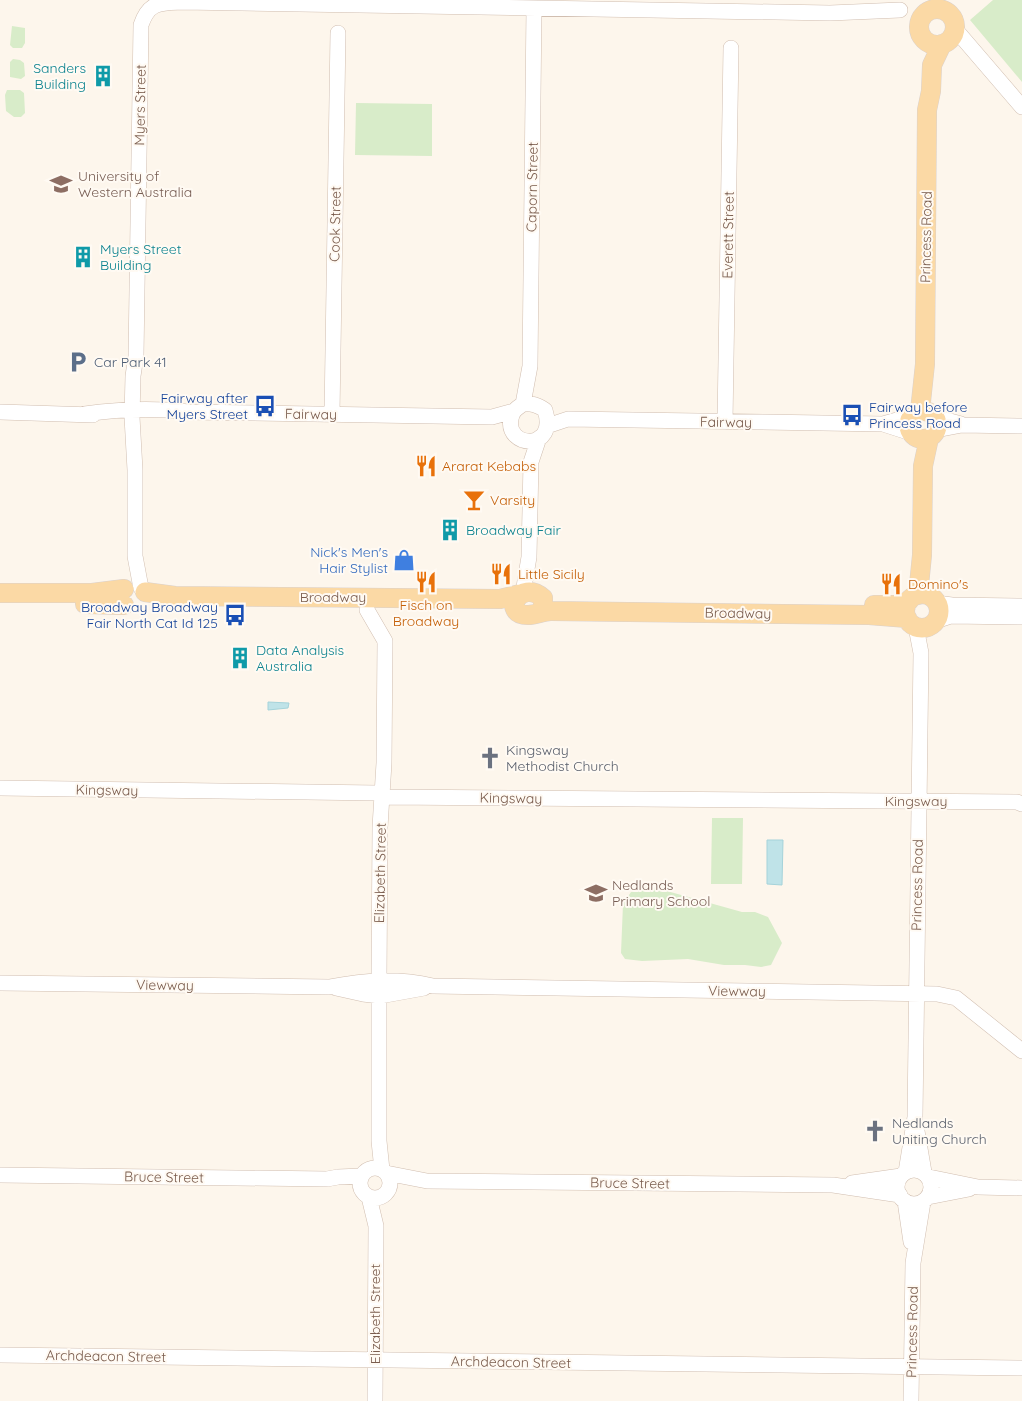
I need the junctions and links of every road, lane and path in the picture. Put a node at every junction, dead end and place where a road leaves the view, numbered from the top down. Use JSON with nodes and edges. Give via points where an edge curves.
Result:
{"nodes":[{"id":1,"x":936,"y":5,"type":"edge"},
{"id":2,"x":534,"y":8,"type":"junction"},
{"id":3,"x":900,"y":10,"type":"dead end"},
{"id":4,"x":338,"y":33,"type":"dead end"},
{"id":5,"x":922,"y":38,"type":"junction"},
{"id":6,"x":948,"y":38,"type":"junction"},
{"id":7,"x":731,"y":48,"type":"dead end"},
{"id":8,"x":1022,"y":107,"type":"edge"},
{"id":9,"x":928,"y":110,"type":"junction"},
{"id":10,"x":530,"y":408,"type":"junction"},
{"id":11,"x":0,"y":412,"type":"edge"},
{"id":12,"x":137,"y":413,"type":"junction"},
{"id":13,"x":332,"y":414,"type":"junction"},
{"id":14,"x":492,"y":417,"type":"junction"},
{"id":15,"x":568,"y":419,"type":"junction"},
{"id":16,"x":726,"y":422,"type":"junction"},
{"id":17,"x":924,"y":425,"type":"junction"},
{"id":18,"x":1022,"y":426,"type":"edge"},
{"id":19,"x":511,"y":428,"type":"junction"},
{"id":20,"x":543,"y":432,"type":"junction"},
{"id":21,"x":522,"y":440,"type":"junction"},
{"id":22,"x":531,"y":462,"type":"junction"},
{"id":23,"x":0,"y":593,"type":"edge"},
{"id":24,"x":134,"y":595,"type":"junction"},
{"id":25,"x":529,"y":600,"type":"junction"},
{"id":26,"x":0,"y":603,"type":"edge"},
{"id":27,"x":1022,"y":606,"type":"edge"},
{"id":28,"x":367,"y":610,"type":"junction"},
{"id":29,"x":923,"y":611,"type":"junction"},
{"id":30,"x":1022,"y":617,"type":"edge"},
{"id":31,"x":0,"y":788,"type":"edge"},
{"id":32,"x":382,"y":795,"type":"junction"},
{"id":33,"x":918,"y":802,"type":"junction"},
{"id":34,"x":1022,"y":804,"type":"edge"},
{"id":35,"x":379,"y":980,"type":"junction"},
{"id":36,"x":0,"y":982,"type":"edge"},
{"id":37,"x":329,"y":986,"type":"junction"},
{"id":38,"x":433,"y":986,"type":"junction"},
{"id":39,"x":916,"y":994,"type":"junction"},
{"id":40,"x":380,"y":996,"type":"junction"},
{"id":41,"x":1022,"y":1051,"type":"edge"},
{"id":42,"x":915,"y":1117,"type":"junction"},
{"id":43,"x":904,"y":1174,"type":"junction"},
{"id":44,"x":0,"y":1175,"type":"edge"},
{"id":45,"x":926,"y":1175,"type":"junction"},
{"id":46,"x":375,"y":1183,"type":"junction"},
{"id":47,"x":833,"y":1185,"type":"junction"},
{"id":48,"x":978,"y":1188,"type":"junction"},
{"id":49,"x":1022,"y":1188,"type":"edge"},
{"id":50,"x":902,"y":1198,"type":"junction"},
{"id":51,"x":925,"y":1199,"type":"junction"},
{"id":52,"x":913,"y":1264,"type":"junction"},
{"id":53,"x":0,"y":1355,"type":"edge"},
{"id":54,"x":375,"y":1360,"type":"junction"},
{"id":55,"x":912,"y":1367,"type":"junction"},
{"id":56,"x":1022,"y":1368,"type":"edge"},
{"id":57,"x":375,"y":1401,"type":"edge"},
{"id":58,"x":911,"y":1401,"type":"edge"}],
"edges":[{"from":1,"to":5,"type":"main road","via":[[921,16],[918,27]]},
{"from":1,"to":6,"type":"main road","via":[[951,15]]},
{"from":2,"to":3,"type":"street","via":[[830,13]]},
{"from":2,"to":10,"type":"street","name":"Caporn Street"},
{"from":2,"to":12,"type":"street","name":"Myers Street","via":[[182,2],[158,3],[151,8],[141,25],[136,356],[133,376]]},
{"from":4,"to":13,"type":"street","name":"Cook Street"},
{"from":5,"to":6,"type":"main road","via":[[930,44]]},
{"from":5,"to":9,"type":"main road","name":"Princess Road","via":[[921,83]]},
{"from":6,"to":8,"type":"street","via":[[977,53]]},
{"from":6,"to":9,"type":"main road","name":"Princess Road","via":[[932,65]]},
{"from":7,"to":16,"type":"street","name":"Everett Street"},
{"from":9,"to":17,"type":"main road","name":"Princess Road"},
{"from":10,"to":14,"type":"street","name":"Fairway"},
{"from":10,"to":15,"type":"street","name":"Fairway"},
{"from":10,"to":19,"type":"street","via":[[511,416]]},
{"from":10,"to":20,"type":"street","via":[[548,422]]},
{"from":11,"to":12,"type":"street","name":"Fairway"},
{"from":12,"to":13,"type":"street","name":"Fairway","via":[[165,409]]},
{"from":12,"to":24,"type":"street","name":"Myers Street"},
{"from":13,"to":14,"type":"street","name":"Fairway"},
{"from":14,"to":19,"type":"street","name":"Fairway"},
{"from":15,"to":16,"type":"street","name":"Fairway"},
{"from":15,"to":20,"type":"street","name":"Fairway"},
{"from":16,"to":17,"type":"street","name":"Fairway"},
{"from":17,"to":18,"type":"street","name":"Fairway"},
{"from":17,"to":29,"type":"main road","name":"Princess Road"},
{"from":19,"to":21,"type":"street"},
{"from":20,"to":21,"type":"street","via":[[528,441]]},
{"from":20,"to":22,"type":"street"},
{"from":21,"to":22,"type":"street"},
{"from":22,"to":25,"type":"street"},
{"from":23,"to":24,"type":"main road","name":"Broadway"},
{"from":24,"to":25,"type":"main road","name":"Broadway"},
{"from":24,"to":26,"type":"main road","name":"Broadway"},
{"from":24,"to":28,"type":"main road","name":"Broadway"},
{"from":25,"to":28,"type":"main road","name":"Broadway"},
{"from":25,"to":29,"type":"main road","name":"Broadway","via":[[869,615]]},
{"from":27,"to":29,"type":"street","name":"Broadway","via":[[952,605]]},
{"from":28,"to":32,"type":"street","name":"Elizabeth Street","via":[[385,641]]},
{"from":29,"to":30,"type":"street","name":"Broadway","via":[[951,616]]},
{"from":29,"to":33,"type":"street","name":"Princess Road"},
{"from":31,"to":32,"type":"street","name":"Kingsway"},
{"from":32,"to":33,"type":"street","name":"Kingsway"},
{"from":32,"to":35,"type":"street","name":"Elizabeth Street"},
{"from":33,"to":34,"type":"street","name":"Kingsway"},
{"from":33,"to":39,"type":"street","name":"Princess Road"},
{"from":35,"to":37,"type":"street","name":"Viewway"},
{"from":35,"to":38,"type":"street","name":"Viewway","via":[[412,981]]},
{"from":35,"to":40,"type":"street","name":"Elizabeth Street"},
{"from":36,"to":37,"type":"street","name":"Viewway"},
{"from":37,"to":40,"type":"street","name":"Viewway"},
{"from":38,"to":39,"type":"street","name":"Viewway"},
{"from":38,"to":40,"type":"street","name":"Viewway"},
{"from":39,"to":41,"type":"street","name":"Viewway","via":[[956,998]]},
{"from":39,"to":42,"type":"street","name":"Princess Road"},
{"from":40,"to":46,"type":"street","name":"Elizabeth Street","via":[[379,1141]]},
{"from":42,"to":43,"type":"street","name":"Princess Road"},
{"from":42,"to":45,"type":"street","name":"Princess Road"},
{"from":43,"to":45,"type":"street","via":[[913,1170]]},
{"from":43,"to":47,"type":"street","name":"Bruce Street"},
{"from":43,"to":50,"type":"street","via":[[897,1187]]},
{"from":44,"to":46,"type":"street","name":"Bruce Street","via":[[338,1177]]},
{"from":45,"to":48,"type":"street"},
{"from":45,"to":51,"type":"street","via":[[931,1189]]},
{"from":46,"to":47,"type":"street","name":"Bruce Street"},
{"from":46,"to":54,"type":"street","name":"Elizabeth Street","via":[[382,1208],[376,1226]]},
{"from":47,"to":50,"type":"street","name":"Bruce Street"},
{"from":48,"to":49,"type":"street"},
{"from":48,"to":51,"type":"street"},
{"from":50,"to":51,"type":"street","via":[[912,1204]]},
{"from":50,"to":52,"type":"street","name":"Princess Road"},
{"from":51,"to":52,"type":"street","name":"Princess Road"},
{"from":52,"to":55,"type":"street","name":"Princess Road"},
{"from":53,"to":54,"type":"street","name":"Archdeacon Street"},
{"from":54,"to":55,"type":"street","name":"Archdeacon Street"},
{"from":54,"to":57,"type":"street","name":"Elizabeth Street"},
{"from":55,"to":56,"type":"street","name":"Archdeacon Street"},
{"from":55,"to":58,"type":"street","name":"Princess Road"}]}
